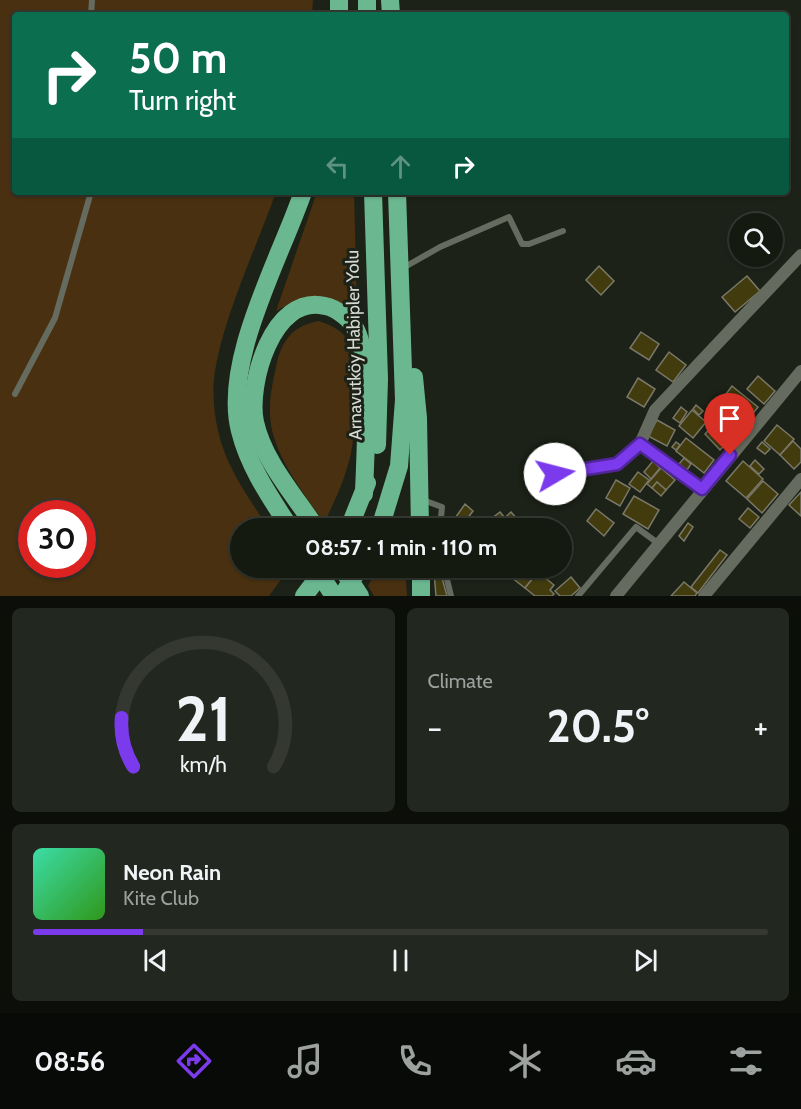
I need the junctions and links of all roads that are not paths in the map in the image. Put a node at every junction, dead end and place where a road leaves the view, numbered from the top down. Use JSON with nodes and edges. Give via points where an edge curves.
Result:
{"nodes":[{"id":1,"x":90,"y":195,"type":"edge"},
{"id":2,"x":302,"y":195,"type":"edge"},
{"id":3,"x":373,"y":195,"type":"edge"},
{"id":4,"x":397,"y":195,"type":"edge"},
{"id":5,"x":563,"y":231,"type":"dead end"},
{"id":6,"x":801,"y":255,"type":"edge"},
{"id":7,"x":400,"y":270,"type":"junction"},
{"id":8,"x":401,"y":312,"type":"junction"},
{"id":9,"x":801,"y":371,"type":"edge"},
{"id":10,"x":15,"y":394,"type":"dead end"},
{"id":11,"x":640,"y":444,"type":"junction"},
{"id":12,"x":801,"y":479,"type":"edge"},
{"id":13,"x":544,"y":484,"type":"dead end"},
{"id":14,"x":702,"y":489,"type":"junction"},
{"id":15,"x":364,"y":494,"type":"junction"},
{"id":16,"x":420,"y":498,"type":"junction"},
{"id":17,"x":284,"y":518,"type":"edge"},
{"id":18,"x":310,"y":518,"type":"edge"},
{"id":19,"x":353,"y":518,"type":"edge"},
{"id":20,"x":383,"y":518,"type":"edge"},
{"id":21,"x":420,"y":518,"type":"edge"},
{"id":22,"x":441,"y":518,"type":"edge"},
{"id":23,"x":659,"y":545,"type":"junction"},
{"id":24,"x":318,"y":578,"type":"edge"},
{"id":25,"x":322,"y":578,"type":"edge"},
{"id":26,"x":348,"y":578,"type":"edge"},
{"id":27,"x":353,"y":578,"type":"edge"},
{"id":28,"x":421,"y":578,"type":"edge"},
{"id":29,"x":447,"y":578,"type":"edge"},
{"id":30,"x":304,"y":596,"type":"edge"},
{"id":31,"x":334,"y":596,"type":"edge"},
{"id":32,"x":342,"y":596,"type":"edge"},
{"id":33,"x":360,"y":596,"type":"edge"},
{"id":34,"x":421,"y":596,"type":"edge"},
{"id":35,"x":451,"y":596,"type":"edge"},
{"id":36,"x":578,"y":596,"type":"edge"},
{"id":37,"x":616,"y":596,"type":"edge"},
{"id":38,"x":704,"y":596,"type":"edge"}],
"edges":[{"from":1,"to":10,"type":"lane","via":[[55,318]]},
{"from":2,"to":17,"type":"highway","via":[[246,341],[236,388],[239,430],[247,453]]},
{"from":3,"to":15,"type":"highway","name":"Arnavutköy Habipler Yolu","via":[[378,439]]},
{"from":4,"to":7,"type":"highway"},
{"from":5,"to":7,"type":"lane","via":[[522,244],[509,217],[440,247]]},
{"from":6,"to":11,"type":"street","via":[[655,410]]},
{"from":7,"to":8,"type":"highway"},
{"from":8,"to":16,"type":"highway","via":[[410,338]]},
{"from":8,"to":20,"type":"highway","via":[[402,434],[399,466]]},
{"from":9,"to":14,"type":"street"},
{"from":11,"to":13,"type":"street","via":[[617,464],[555,474]]},
{"from":11,"to":14,"type":"street"},
{"from":12,"to":38,"type":"street"},
{"from":14,"to":23,"type":"street"},
{"from":15,"to":18,"type":"highway","via":[[364,368],[356,330],[335,308],[318,304],[296,309],[276,327],[263,354],[254,391],[255,421],[264,448]]},
{"from":15,"to":19,"type":"highway","name":"Arnavutköy Habipler Yolu"},
{"from":16,"to":21,"type":"highway"},
{"from":16,"to":22,"type":"lane","via":[[442,507]]},
{"from":23,"to":36,"type":"lane","via":[[636,526]]},
{"from":23,"to":37,"type":"street"},
{"from":24,"to":30,"type":"highway"},
{"from":25,"to":31,"type":"highway"},
{"from":26,"to":33,"type":"highway"},
{"from":27,"to":32,"type":"highway"},
{"from":28,"to":34,"type":"highway"},
{"from":29,"to":35,"type":"lane"}]}
